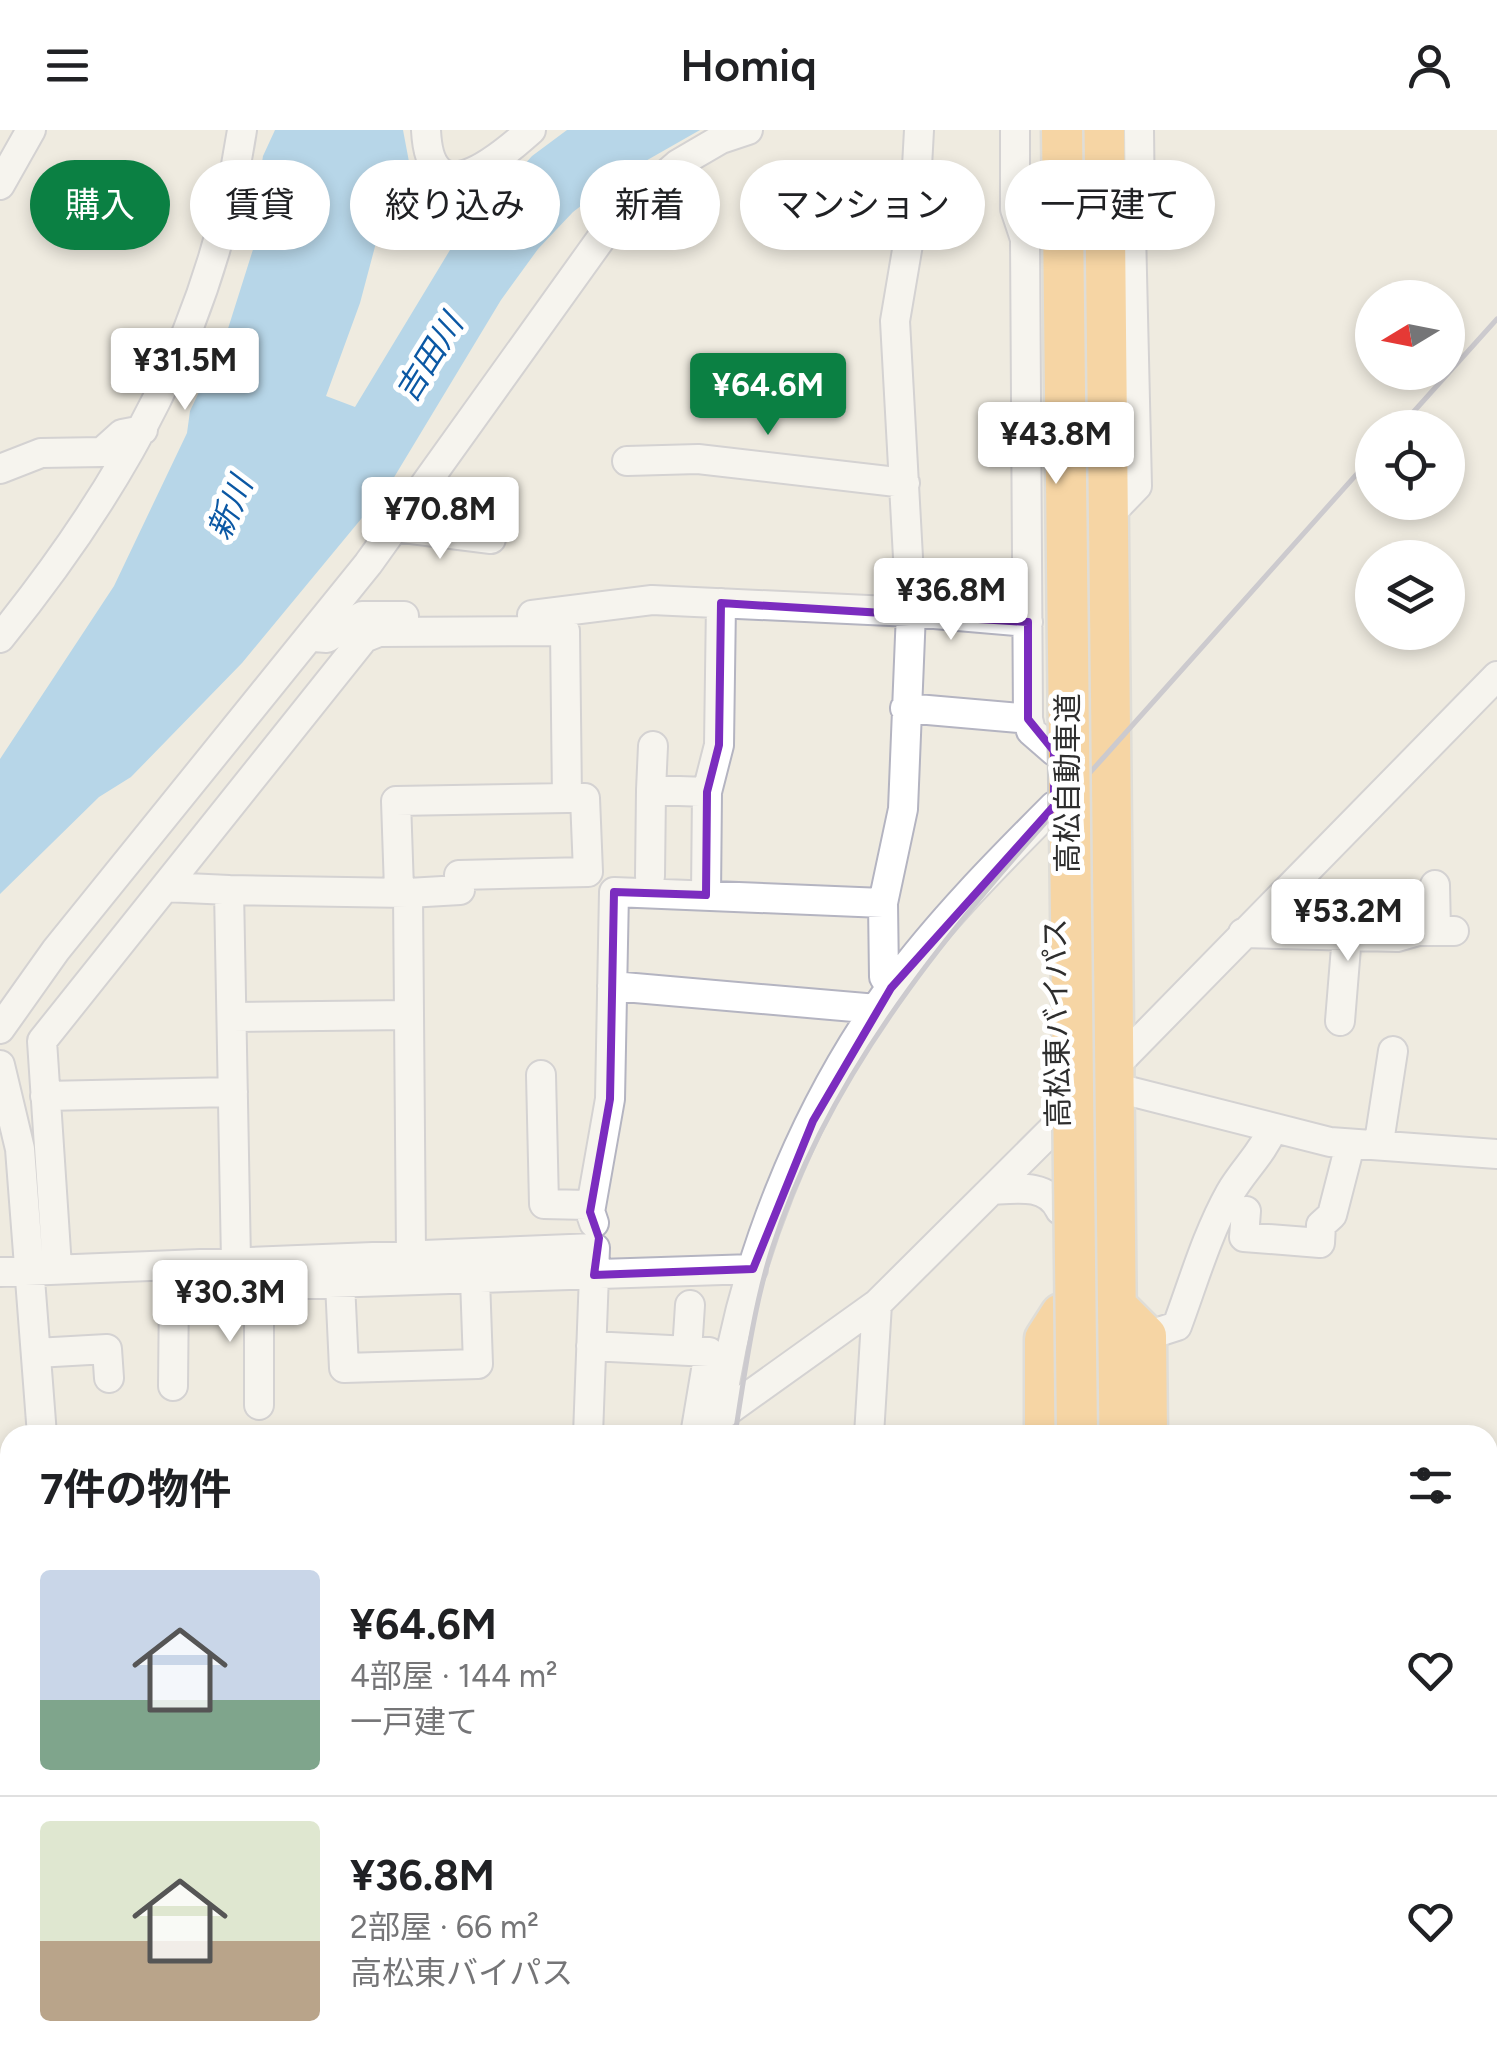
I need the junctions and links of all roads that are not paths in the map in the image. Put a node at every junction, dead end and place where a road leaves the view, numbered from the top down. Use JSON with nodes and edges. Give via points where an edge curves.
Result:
{"nodes":[{"id":1,"x":31,"y":130,"type":"edge"},
{"id":2,"x":242,"y":130,"type":"edge"},
{"id":3,"x":426,"y":130,"type":"edge"},
{"id":4,"x":531,"y":130,"type":"edge"},
{"id":5,"x":748,"y":130,"type":"edge"},
{"id":6,"x":918,"y":130,"type":"edge"},
{"id":7,"x":1015,"y":130,"type":"edge"},
{"id":8,"x":1049,"y":130,"type":"edge"},
{"id":9,"x":1062,"y":130,"type":"edge"},
{"id":10,"x":1088,"y":130,"type":"edge"},
{"id":11,"x":1104,"y":130,"type":"edge"},
{"id":12,"x":1139,"y":130,"type":"edge"},
{"id":13,"x":1015,"y":160,"type":"edge"},
{"id":14,"x":1046,"y":160,"type":"edge"},
{"id":15,"x":1108,"y":160,"type":"edge"},
{"id":16,"x":1139,"y":160,"type":"edge"},
{"id":17,"x":0,"y":185,"type":"edge"},
{"id":18,"x":1038,"y":250,"type":"edge"},
{"id":19,"x":1038,"y":250,"type":"edge"},
{"id":20,"x":1117,"y":250,"type":"edge"},
{"id":21,"x":143,"y":430,"type":"junction"},
{"id":22,"x":627,"y":461,"type":"dead end"},
{"id":23,"x":0,"y":469,"type":"edge"},
{"id":24,"x":905,"y":484,"type":"junction"},
{"id":25,"x":395,"y":527,"type":"junction"},
{"id":26,"x":491,"y":539,"type":"dead end"},
{"id":27,"x":721,"y":603,"type":"junction"},
{"id":28,"x":911,"y":612,"type":"junction"},
{"id":29,"x":1028,"y":622,"type":"junction"},
{"id":30,"x":310,"y":636,"type":"junction"},
{"id":31,"x":0,"y":638,"type":"edge"},
{"id":32,"x":1497,"y":676,"type":"edge"},
{"id":33,"x":905,"y":708,"type":"junction"},
{"id":34,"x":1019,"y":718,"type":"dead end"},
{"id":35,"x":653,"y":746,"type":"dead end"},
{"id":36,"x":1054,"y":751,"type":"junction"},
{"id":37,"x":651,"y":790,"type":"junction"},
{"id":38,"x":707,"y":792,"type":"junction"},
{"id":39,"x":567,"y":798,"type":"junction"},
{"id":40,"x":1054,"y":806,"type":"junction"},
{"id":41,"x":650,"y":876,"type":"dead end"},
{"id":42,"x":1435,"y":884,"type":"dead end"},
{"id":43,"x":165,"y":888,"type":"junction"},
{"id":44,"x":229,"y":890,"type":"junction"},
{"id":45,"x":403,"y":891,"type":"junction"},
{"id":46,"x":706,"y":896,"type":"junction"},
{"id":47,"x":884,"y":903,"type":"junction"},
{"id":48,"x":1243,"y":933,"type":"junction"},
{"id":49,"x":1347,"y":936,"type":"junction"},
{"id":50,"x":612,"y":986,"type":"junction"},
{"id":51,"x":884,"y":998,"type":"junction"},
{"id":52,"x":409,"y":1014,"type":"junction"},
{"id":53,"x":232,"y":1017,"type":"junction"},
{"id":54,"x":1340,"y":1021,"type":"dead end"},
{"id":55,"x":0,"y":1030,"type":"edge"},
{"id":56,"x":1392,"y":1051,"type":"dead end"},
{"id":57,"x":0,"y":1065,"type":"edge"},
{"id":58,"x":541,"y":1076,"type":"dead end"},
{"id":59,"x":1113,"y":1077,"type":"junction"},
{"id":60,"x":233,"y":1092,"type":"junction"},
{"id":61,"x":46,"y":1096,"type":"junction"},
{"id":62,"x":1058,"y":1124,"type":"junction"},
{"id":63,"x":1273,"y":1128,"type":"junction"},
{"id":64,"x":1379,"y":1142,"type":"junction"},
{"id":65,"x":1350,"y":1145,"type":"junction"},
{"id":66,"x":1497,"y":1154,"type":"edge"},
{"id":67,"x":994,"y":1190,"type":"junction"},
{"id":68,"x":1060,"y":1210,"type":"junction"},
{"id":69,"x":590,"y":1212,"type":"junction"},
{"id":70,"x":1246,"y":1212,"type":"dead end"},
{"id":71,"x":411,"y":1254,"type":"junction"},
{"id":72,"x":236,"y":1261,"type":"junction"},
{"id":73,"x":594,"y":1261,"type":"junction"},
{"id":74,"x":38,"y":1265,"type":"junction"},
{"id":75,"x":753,"y":1269,"type":"junction"},
{"id":76,"x":0,"y":1272,"type":"edge"},
{"id":77,"x":474,"y":1279,"type":"junction"},
{"id":78,"x":340,"y":1283,"type":"junction"},
{"id":79,"x":259,"y":1285,"type":"junction"},
{"id":80,"x":878,"y":1304,"type":"junction"},
{"id":81,"x":690,"y":1305,"type":"dead end"},
{"id":82,"x":1116,"y":1306,"type":"junction"},
{"id":83,"x":1061,"y":1314,"type":"junction"},
{"id":84,"x":1146,"y":1336,"type":"junction"},
{"id":85,"x":591,"y":1346,"type":"junction"},
{"id":86,"x":687,"y":1351,"type":"junction"},
{"id":87,"x":36,"y":1353,"type":"junction"},
{"id":88,"x":109,"y":1378,"type":"dead end"},
{"id":89,"x":172,"y":1386,"type":"dead end"},
{"id":90,"x":258,"y":1404,"type":"dead end"},
{"id":91,"x":720,"y":1416,"type":"junction"},
{"id":92,"x":41,"y":1425,"type":"edge"},
{"id":93,"x":588,"y":1425,"type":"edge"},
{"id":94,"x":697,"y":1425,"type":"edge"},
{"id":95,"x":708,"y":1425,"type":"edge"},
{"id":96,"x":871,"y":1425,"type":"edge"},
{"id":97,"x":1045,"y":1425,"type":"edge"},
{"id":98,"x":1063,"y":1425,"type":"edge"},
{"id":99,"x":1077,"y":1425,"type":"edge"},
{"id":100,"x":1102,"y":1425,"type":"edge"},
{"id":101,"x":1117,"y":1425,"type":"edge"},
{"id":102,"x":1147,"y":1425,"type":"edge"},
{"id":103,"x":0,"y":1629,"type":"edge"},
{"id":104,"x":0,"y":1743,"type":"edge"}],
"edges":[{"from":1,"to":17,"type":"street"},
{"from":2,"to":21,"type":"street","via":[[203,300]]},
{"from":3,"to":4,"type":"street","via":[[427,159],[438,173],[454,178],[500,157]]},
{"from":5,"to":25,"type":"street","via":[[678,164],[616,220]]},
{"from":6,"to":24,"type":"street","via":[[896,322]]},
{"from":7,"to":13,"type":"street"},
{"from":8,"to":14,"type":"highway","name":"高松東バイパス"},
{"from":9,"to":99,"type":"highway","name":"高松自動車道","bridge":true},
{"from":10,"to":100,"type":"highway","name":"高松自動車道"},
{"from":11,"to":15,"type":"highway","name":"高松東バイパス"},
{"from":12,"to":16,"type":"street"},
{"from":18,"to":29,"type":"street"},
{"from":19,"to":36,"type":"highway","name":"高松東バイパス"},
{"from":20,"to":59,"type":"highway","name":"高松東バイパス","via":[[1108,516]]},
{"from":21,"to":23,"type":"street","via":[[122,434],[102,452],[41,452]]},
{"from":21,"to":31,"type":"street","via":[[50,576]]},
{"from":22,"to":24,"type":"street","via":[[698,460]]},
{"from":24,"to":28,"type":"street"},
{"from":25,"to":26,"type":"street"},
{"from":25,"to":30,"type":"street"},
{"from":27,"to":28,"type":"street"},
{"from":27,"to":30,"type":"street","via":[[652,600],[554,616],[362,616],[326,638]]},
{"from":27,"to":38,"type":"street","via":[[718,745]]},
{"from":28,"to":29,"type":"street"},
{"from":28,"to":33,"type":"street"},
{"from":29,"to":36,"type":"street","via":[[1028,720],[1031,732]]},
{"from":30,"to":55,"type":"street","via":[[56,950]]},
{"from":32,"to":48,"type":"street"},
{"from":33,"to":34,"type":"street"},
{"from":33,"to":47,"type":"street","via":[[903,809]]},
{"from":35,"to":37,"type":"street"},
{"from":36,"to":40,"type":"highway","name":"高松東バイパス"},
{"from":37,"to":38,"type":"street"},
{"from":37,"to":41,"type":"street"},
{"from":38,"to":46,"type":"street"},
{"from":39,"to":43,"type":"street","via":[[565,631],[379,632],[364,638]]},
{"from":39,"to":45,"type":"street","via":[[396,801]]},
{"from":39,"to":45,"type":"street","via":[[584,798],[588,872],[459,875],[460,890]]},
{"from":40,"to":51,"type":"street","via":[[969,893]]},
{"from":40,"to":62,"type":"highway","name":"高松東バイパス"},
{"from":42,"to":49,"type":"street","via":[[1445,931]]},
{"from":43,"to":44,"type":"street"},
{"from":43,"to":61,"type":"street","via":[[42,1041]]},
{"from":44,"to":45,"type":"street"},
{"from":44,"to":53,"type":"street"},
{"from":45,"to":52,"type":"street"},
{"from":46,"to":47,"type":"street"},
{"from":46,"to":50,"type":"street","via":[[614,892]]},
{"from":47,"to":51,"type":"street"},
{"from":48,"to":49,"type":"street"},
{"from":48,"to":59,"type":"street"},
{"from":49,"to":54,"type":"street"},
{"from":50,"to":51,"type":"street"},
{"from":50,"to":69,"type":"street","via":[[610,1099]]},
{"from":51,"to":75,"type":"street","via":[[788,1174]]},
{"from":52,"to":53,"type":"street"},
{"from":52,"to":71,"type":"street"},
{"from":53,"to":60,"type":"street"},
{"from":56,"to":64,"type":"street"},
{"from":57,"to":74,"type":"street"},
{"from":58,"to":69,"type":"street","via":[[544,1204],[588,1205]]},
{"from":59,"to":62,"type":"street"},
{"from":59,"to":63,"type":"street"},
{"from":59,"to":82,"type":"highway","name":"高松東バイパス"},
{"from":60,"to":61,"type":"street"},
{"from":60,"to":72,"type":"street"},
{"from":61,"to":74,"type":"street"},
{"from":62,"to":67,"type":"street"},
{"from":62,"to":68,"type":"highway","name":"高松東バイパス"},
{"from":63,"to":65,"type":"street"},
{"from":63,"to":84,"type":"street","via":[[1228,1197],[1177,1326]]},
{"from":64,"to":65,"type":"street"},
{"from":64,"to":66,"type":"street"},
{"from":65,"to":70,"type":"street","via":[[1320,1243],[1244,1237]]},
{"from":67,"to":68,"type":"street","via":[[1034,1189],[1056,1200]]},
{"from":67,"to":80,"type":"street"},
{"from":68,"to":83,"type":"highway","name":"高松東バイパス"},
{"from":69,"to":73,"type":"street","via":[[600,1238]]},
{"from":71,"to":72,"type":"street"},
{"from":71,"to":73,"type":"street"},
{"from":72,"to":74,"type":"street"},
{"from":73,"to":75,"type":"street"},
{"from":73,"to":77,"type":"street"},
{"from":73,"to":85,"type":"street"},
{"from":74,"to":76,"type":"street"},
{"from":74,"to":87,"type":"street"},
{"from":75,"to":91,"type":"street","via":[[732,1339]]},
{"from":77,"to":78,"type":"street"},
{"from":77,"to":78,"type":"street","via":[[478,1364],[344,1368]]},
{"from":78,"to":79,"type":"street"},
{"from":79,"to":89,"type":"street","via":[[174,1288]]},
{"from":79,"to":90,"type":"street"},
{"from":80,"to":91,"type":"street"},
{"from":80,"to":96,"type":"street"},
{"from":81,"to":86,"type":"street"},
{"from":82,"to":84,"type":"highway"},
{"from":82,"to":101,"type":"highway","name":"高松東バイパス"},
{"from":83,"to":97,"type":"highway","via":[[1044,1340]]},
{"from":83,"to":98,"type":"highway","name":"高松東バイパス"},
{"from":84,"to":102,"type":"highway"},
{"from":85,"to":86,"type":"street"},
{"from":85,"to":93,"type":"street"},
{"from":86,"to":94,"type":"street","via":[[710,1352]]},
{"from":87,"to":88,"type":"street","via":[[107,1349]]},
{"from":87,"to":92,"type":"street"},
{"from":91,"to":95,"type":"street"},
{"from":103,"to":104,"type":"street"}]}
